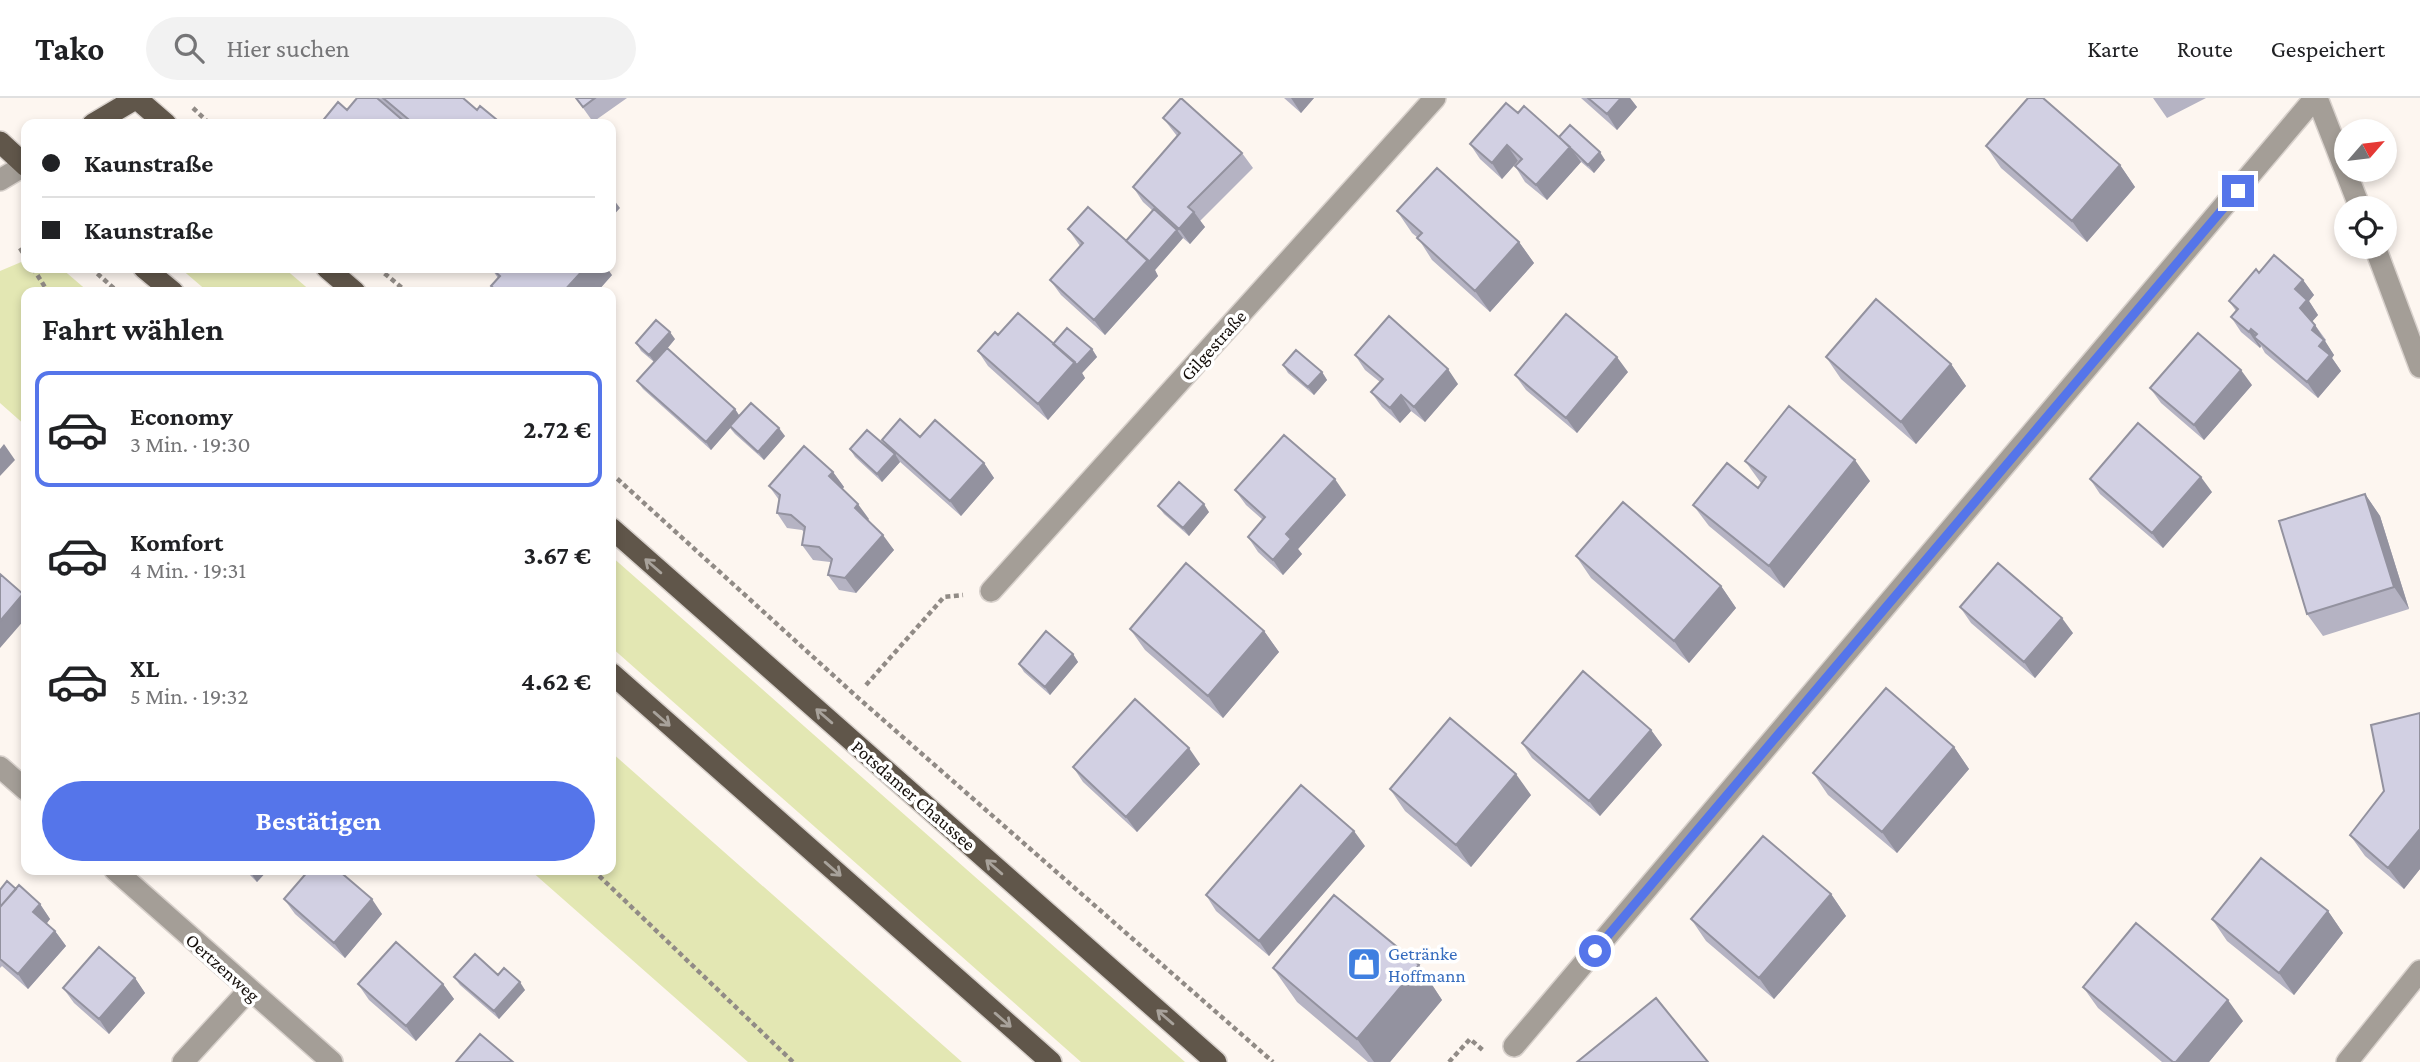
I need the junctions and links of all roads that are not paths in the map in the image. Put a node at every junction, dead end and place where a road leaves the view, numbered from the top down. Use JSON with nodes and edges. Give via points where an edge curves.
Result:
{"nodes":[{"id":1,"x":136,"y":98,"type":"edge"},
{"id":2,"x":1436,"y":98,"type":"edge"},
{"id":3,"x":2316,"y":98,"type":"edge"},
{"id":4,"x":101,"y":119,"type":"edge"},
{"id":5,"x":160,"y":119,"type":"edge"},
{"id":6,"x":0,"y":142,"type":"edge"},
{"id":7,"x":21,"y":161,"type":"edge"},
{"id":8,"x":21,"y":168,"type":"edge"},
{"id":9,"x":0,"y":180,"type":"edge"},
{"id":10,"x":2355,"y":196,"type":"edge"},
{"id":11,"x":2380,"y":259,"type":"edge"},
{"id":12,"x":150,"y":273,"type":"edge"},
{"id":13,"x":333,"y":273,"type":"edge"},
{"id":14,"x":167,"y":287,"type":"edge"},
{"id":15,"x":349,"y":287,"type":"edge"},
{"id":16,"x":2420,"y":367,"type":"edge"},
{"id":17,"x":616,"y":532,"type":"edge"},
{"id":18,"x":991,"y":591,"type":"road end"},
{"id":19,"x":616,"y":677,"type":"edge"},
{"id":20,"x":0,"y":767,"type":"edge"},
{"id":21,"x":21,"y":786,"type":"edge"},
{"id":22,"x":121,"y":875,"type":"edge"},
{"id":23,"x":2420,"y":971,"type":"edge"},
{"id":24,"x":250,"y":990,"type":"junction"},
{"id":25,"x":1514,"y":1046,"type":"dead end"},
{"id":26,"x":183,"y":1062,"type":"edge"},
{"id":27,"x":332,"y":1062,"type":"edge"},
{"id":28,"x":1051,"y":1062,"type":"edge"},
{"id":29,"x":1216,"y":1062,"type":"edge"},
{"id":30,"x":2347,"y":1062,"type":"edge"}],
"edges":[{"from":1,"to":4,"type":"main road"},
{"from":1,"to":5,"type":"main road"},
{"from":2,"to":18,"type":"street","name":"Gilgestraße"},
{"from":3,"to":10,"type":"street"},
{"from":3,"to":25,"type":"street"},
{"from":6,"to":7,"type":"main road"},
{"from":8,"to":9,"type":"street"},
{"from":11,"to":16,"type":"street"},
{"from":12,"to":14,"type":"main road"},
{"from":13,"to":15,"type":"main road"},
{"from":29,"to":17,"type":"main road","name":"Potsdamer Chaussee","one_way":true},
{"from":19,"to":28,"type":"main road","one_way":true},
{"from":20,"to":21,"type":"street"},
{"from":22,"to":24,"type":"street","name":"Oertzenweg"},
{"from":23,"to":30,"type":"street"},
{"from":24,"to":26,"type":"street"},
{"from":24,"to":27,"type":"street","name":"Oertzenweg"}]}
